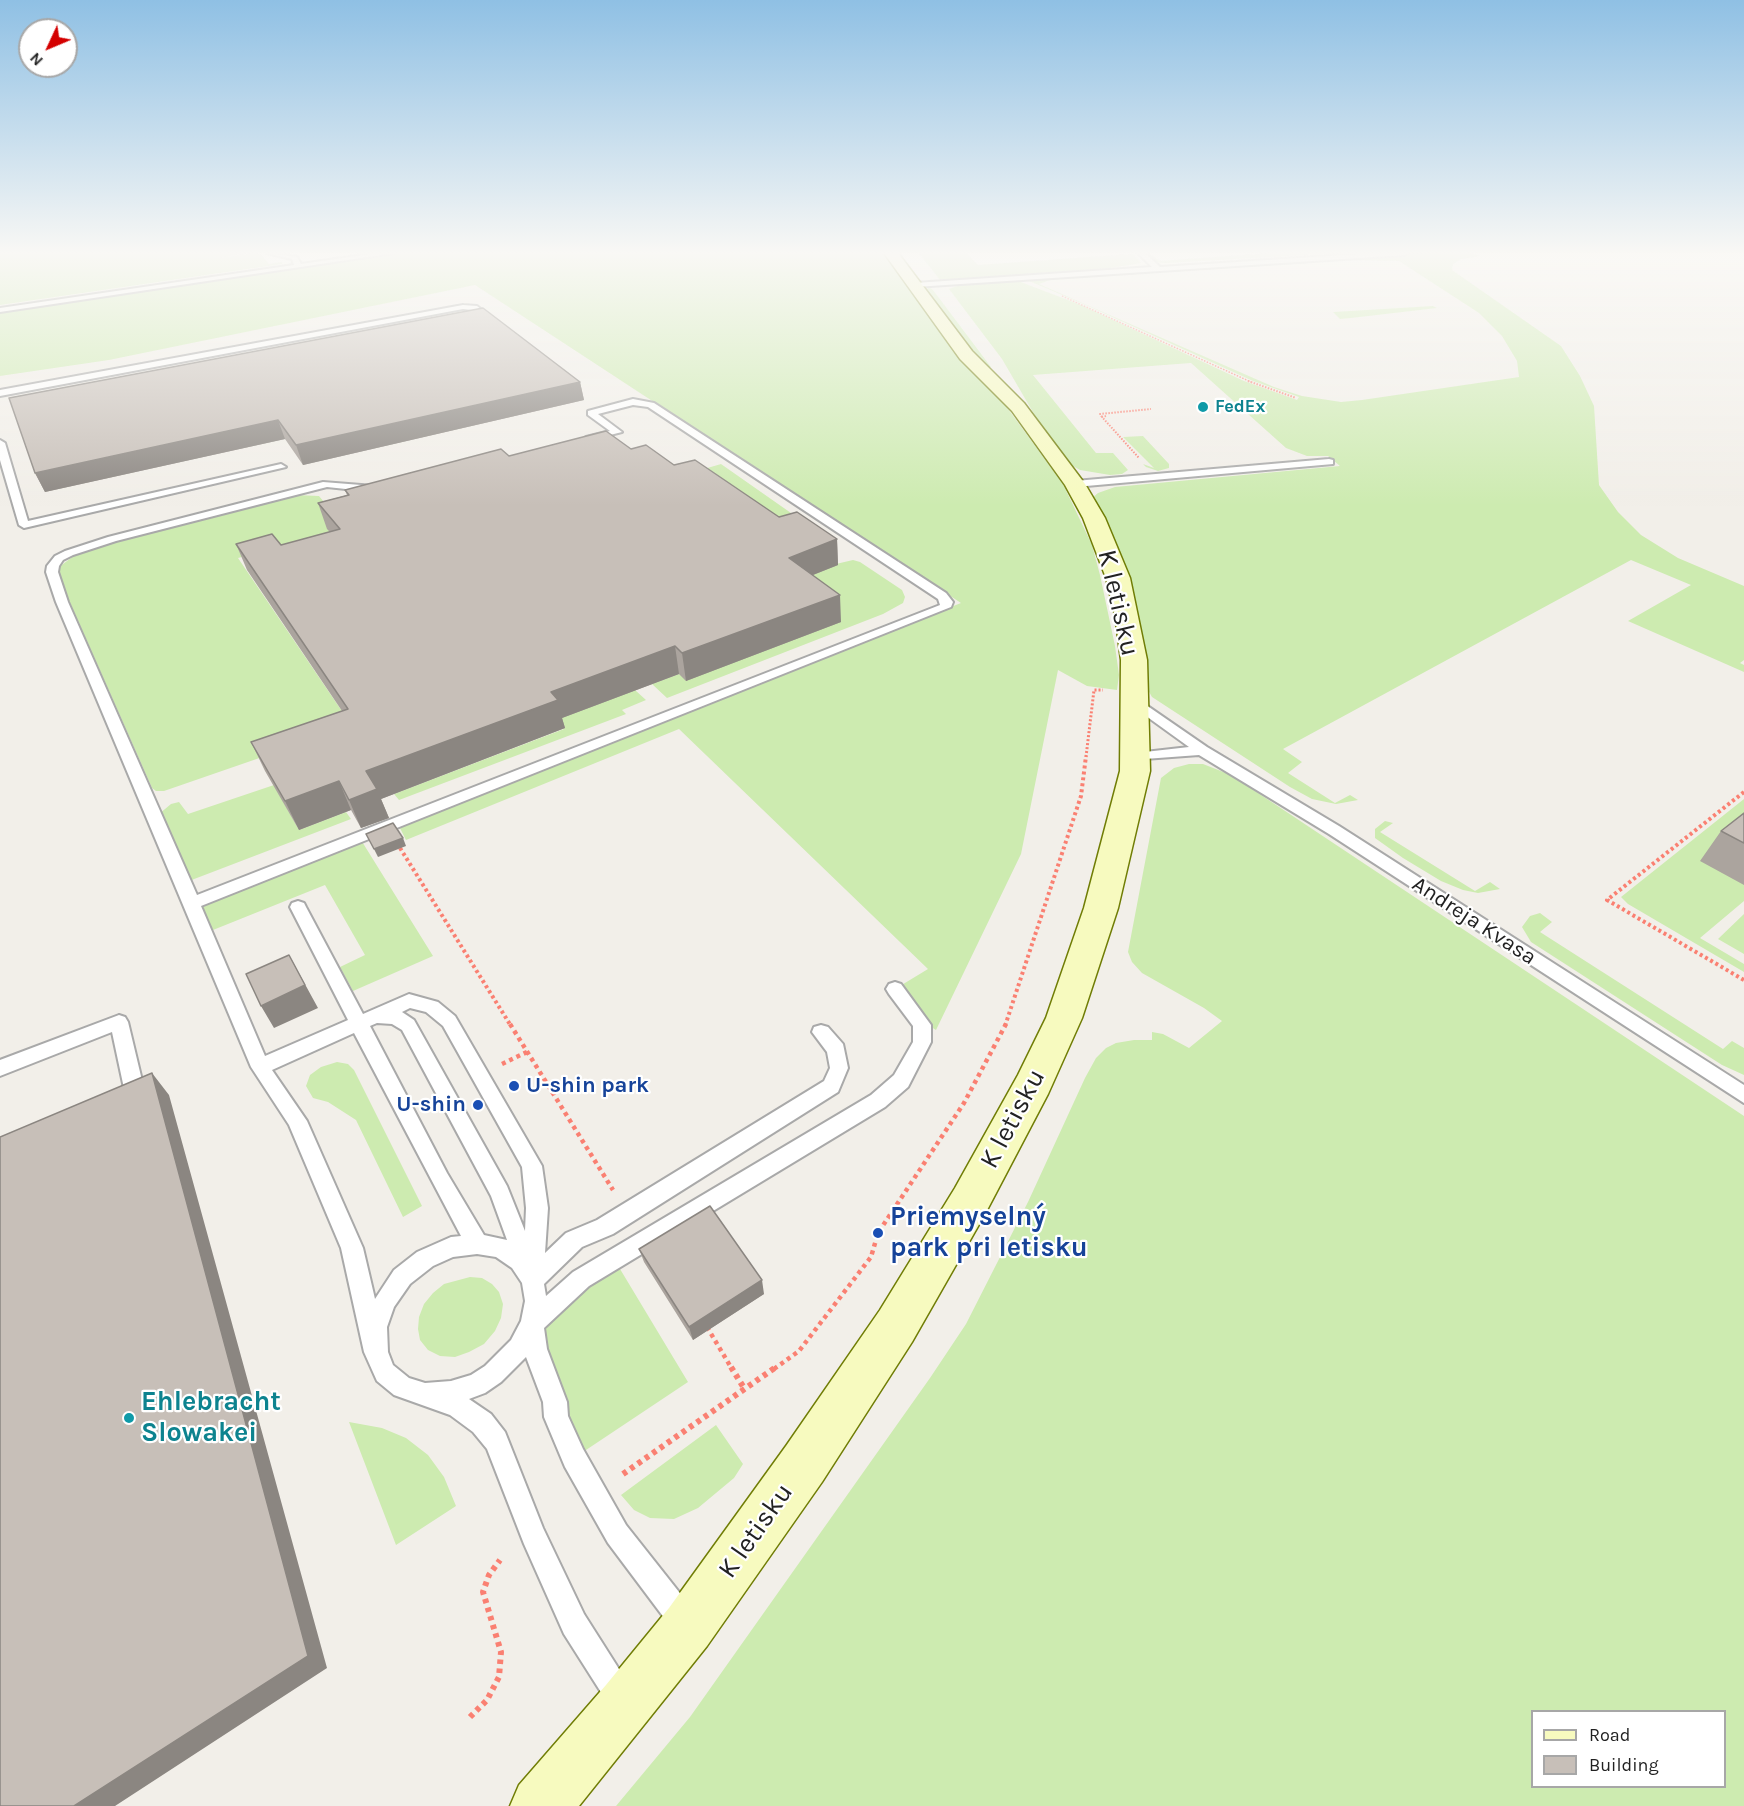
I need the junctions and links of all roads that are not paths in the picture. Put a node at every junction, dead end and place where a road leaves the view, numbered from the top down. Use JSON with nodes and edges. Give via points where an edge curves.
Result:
{"nodes":[{"id":1,"x":300,"y":337,"type":"edge"},
{"id":2,"x":953,"y":337,"type":"edge"},
{"id":3,"x":992,"y":358,"type":"dead end"},
{"id":4,"x":0,"y":393,"type":"edge"},
{"id":5,"x":1018,"y":407,"type":"junction"},
{"id":6,"x":0,"y":443,"type":"edge"},
{"id":7,"x":571,"y":444,"type":"edge"},
{"id":8,"x":1329,"y":462,"type":"dead end"},
{"id":9,"x":281,"y":466,"type":"dead end"},
{"id":10,"x":1075,"y":484,"type":"junction"},
{"id":11,"x":392,"y":487,"type":"edge"},
{"id":12,"x":1133,"y":700,"type":"junction"},
{"id":13,"x":1202,"y":750,"type":"junction"},
{"id":14,"x":1136,"y":757,"type":"junction"},
{"id":15,"x":192,"y":903,"type":"junction"},
{"id":16,"x":298,"y":907,"type":"dead end"},
{"id":17,"x":895,"y":989,"type":"dead end"},
{"id":18,"x":367,"y":1018,"type":"junction"},
{"id":19,"x":821,"y":1032,"type":"dead end"},
{"id":20,"x":260,"y":1067,"type":"junction"},
{"id":21,"x":0,"y":1068,"type":"edge"},
{"id":22,"x":135,"y":1094,"type":"edge"},
{"id":23,"x":1744,"y":1095,"type":"edge"},
{"id":24,"x":477,"y":1244,"type":"junction"},
{"id":25,"x":532,"y":1280,"type":"junction"},
{"id":26,"x":532,"y":1324,"type":"junction"},
{"id":27,"x":376,"y":1352,"type":"junction"},
{"id":28,"x":425,"y":1395,"type":"junction"},
{"id":29,"x":688,"y":1627,"type":"junction"},
{"id":30,"x":626,"y":1705,"type":"junction"},
{"id":31,"x":540,"y":1806,"type":"edge"}],
"edges":[{"from":1,"to":4,"type":"lane"},
{"from":2,"to":5,"type":"street","name":"K letisku"},
{"from":3,"to":5,"type":"street","name":"K letisku"},
{"from":5,"to":10,"type":"street","name":"K letisku"},
{"from":6,"to":9,"type":"lane","via":[[24,525]]},
{"from":7,"to":15,"type":"lane","via":[[617,432],[591,413],[633,402],[651,405],[942,596],[947,602],[945,607]]},
{"from":8,"to":10,"type":"lane"},
{"from":10,"to":12,"type":"street","name":"K letisku","via":[[1094,518],[1118,578],[1134,660]]},
{"from":11,"to":15,"type":"lane","via":[[366,490],[327,484],[96,544],[59,558],[53,566],[62,602]]},
{"from":12,"to":13,"type":"lane","name":"Andreja Kvasa"},
{"from":12,"to":14,"type":"street","name":"K letisku"},
{"from":13,"to":14,"type":"lane"},
{"from":13,"to":23,"type":"lane","name":"Andreja Kvasa","via":[[1334,830]]},
{"from":14,"to":29,"type":"street","name":"K letisku","via":[[1101,908],[1064,1018],[1034,1083],[896,1326]]},
{"from":15,"to":20,"type":"lane"},
{"from":16,"to":18,"type":"lane"},
{"from":17,"to":26,"type":"lane","via":[[922,1025],[922,1042],[901,1081],[878,1101],[581,1279]]},
{"from":18,"to":20,"type":"lane"},
{"from":18,"to":24,"type":"lane","via":[[440,1179]]},
{"from":18,"to":25,"type":"lane","via":[[395,1017],[408,1025],[500,1192]]},
{"from":18,"to":25,"type":"lane","via":[[409,1001],[432,1007],[449,1021],[532,1166],[537,1208]]},
{"from":19,"to":25,"type":"lane","via":[[836,1049],[839,1068],[831,1086],[605,1227],[574,1240]]},
{"from":20,"to":27,"type":"lane","via":[[297,1121],[352,1248]]},
{"from":21,"to":22,"type":"lane","via":[[119,1022]]},
{"from":24,"to":25,"type":"lane","via":[[501,1248],[520,1261]]},
{"from":24,"to":27,"type":"lane","via":[[451,1248],[424,1259],[402,1277],[385,1301],[376,1327]]},
{"from":25,"to":26,"type":"lane","via":[[536,1302]]},
{"from":26,"to":28,"type":"lane","via":[[519,1348],[477,1385]]},
{"from":26,"to":29,"type":"lane","via":[[535,1349],[555,1401],[556,1416],[574,1458],[617,1534]]},
{"from":27,"to":28,"type":"lane","via":[[386,1373],[402,1387]]},
{"from":28,"to":30,"type":"lane","via":[[456,1405],[482,1423],[496,1441],[574,1624]]},
{"from":29,"to":30,"type":"street","name":"K letisku"},
{"from":30,"to":31,"type":"street","name":"K letisku"}]}
